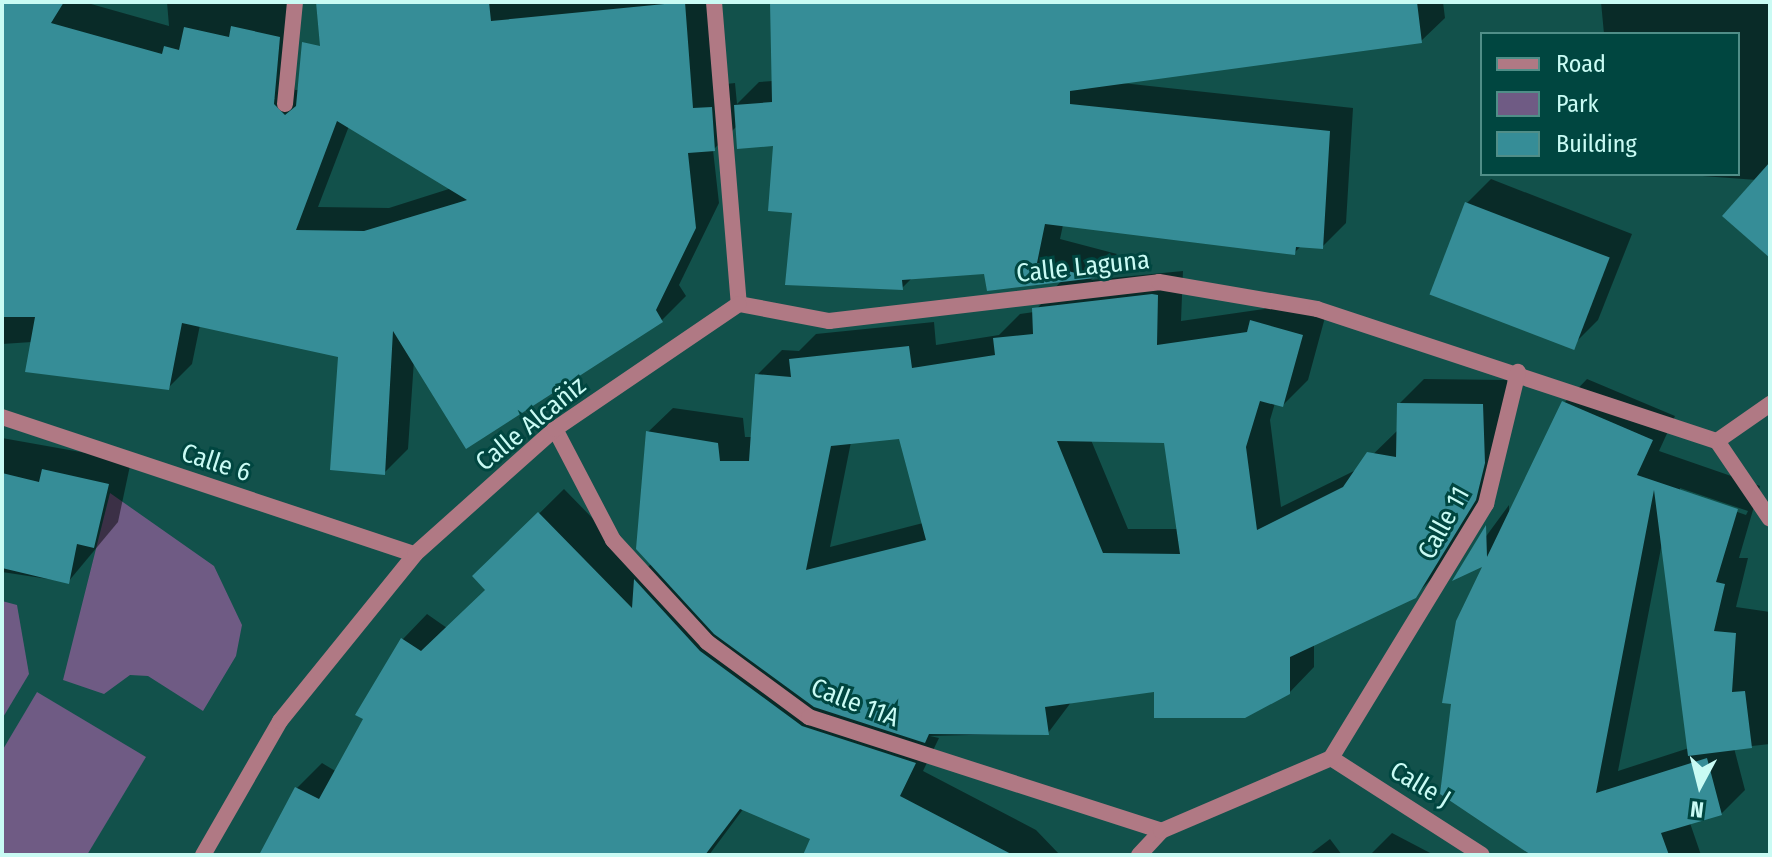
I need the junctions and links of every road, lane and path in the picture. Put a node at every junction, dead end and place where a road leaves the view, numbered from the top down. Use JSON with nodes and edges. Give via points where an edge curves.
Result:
{"nodes":[{"id":1,"x":295,"y":2,"type":"edge"},
{"id":2,"x":714,"y":2,"type":"edge"},
{"id":3,"x":285,"y":104,"type":"dead end"},
{"id":4,"x":739,"y":304,"type":"junction"},
{"id":5,"x":1518,"y":372,"type":"junction"},
{"id":6,"x":1770,"y":404,"type":"edge"},
{"id":7,"x":2,"y":417,"type":"edge"},
{"id":8,"x":555,"y":429,"type":"junction"},
{"id":9,"x":1717,"y":441,"type":"junction"},
{"id":10,"x":1770,"y":519,"type":"edge"},
{"id":11,"x":415,"y":554,"type":"junction"},
{"id":12,"x":1331,"y":758,"type":"junction"},
{"id":13,"x":1161,"y":831,"type":"junction"},
{"id":14,"x":203,"y":855,"type":"edge"},
{"id":15,"x":1139,"y":855,"type":"edge"},
{"id":16,"x":1482,"y":855,"type":"edge"}],
"edges":[{"from":1,"to":3,"type":"street"},
{"from":2,"to":4,"type":"street"},
{"from":4,"to":5,"type":"street","name":"Calle Laguna","via":[[829,321],[1159,282],[1317,309]]},
{"from":4,"to":8,"type":"street","name":"Calle Alcañiz"},
{"from":5,"to":9,"type":"street"},
{"from":5,"to":12,"type":"street","name":"Calle 11","via":[[1486,504]]},
{"from":6,"to":9,"type":"street"},
{"from":7,"to":11,"type":"street","name":"Calle 6"},
{"from":8,"to":11,"type":"street","name":"Calle Alcañiz"},
{"from":8,"to":13,"type":"street","name":"Calle 11A","via":[[613,540],[707,642],[809,717]]},
{"from":9,"to":10,"type":"street"},
{"from":11,"to":14,"type":"street","name":"Calle Alcañiz","via":[[280,721]]},
{"from":12,"to":13,"type":"street"},
{"from":12,"to":16,"type":"street","name":"Calle J"},
{"from":13,"to":15,"type":"street"}]}
